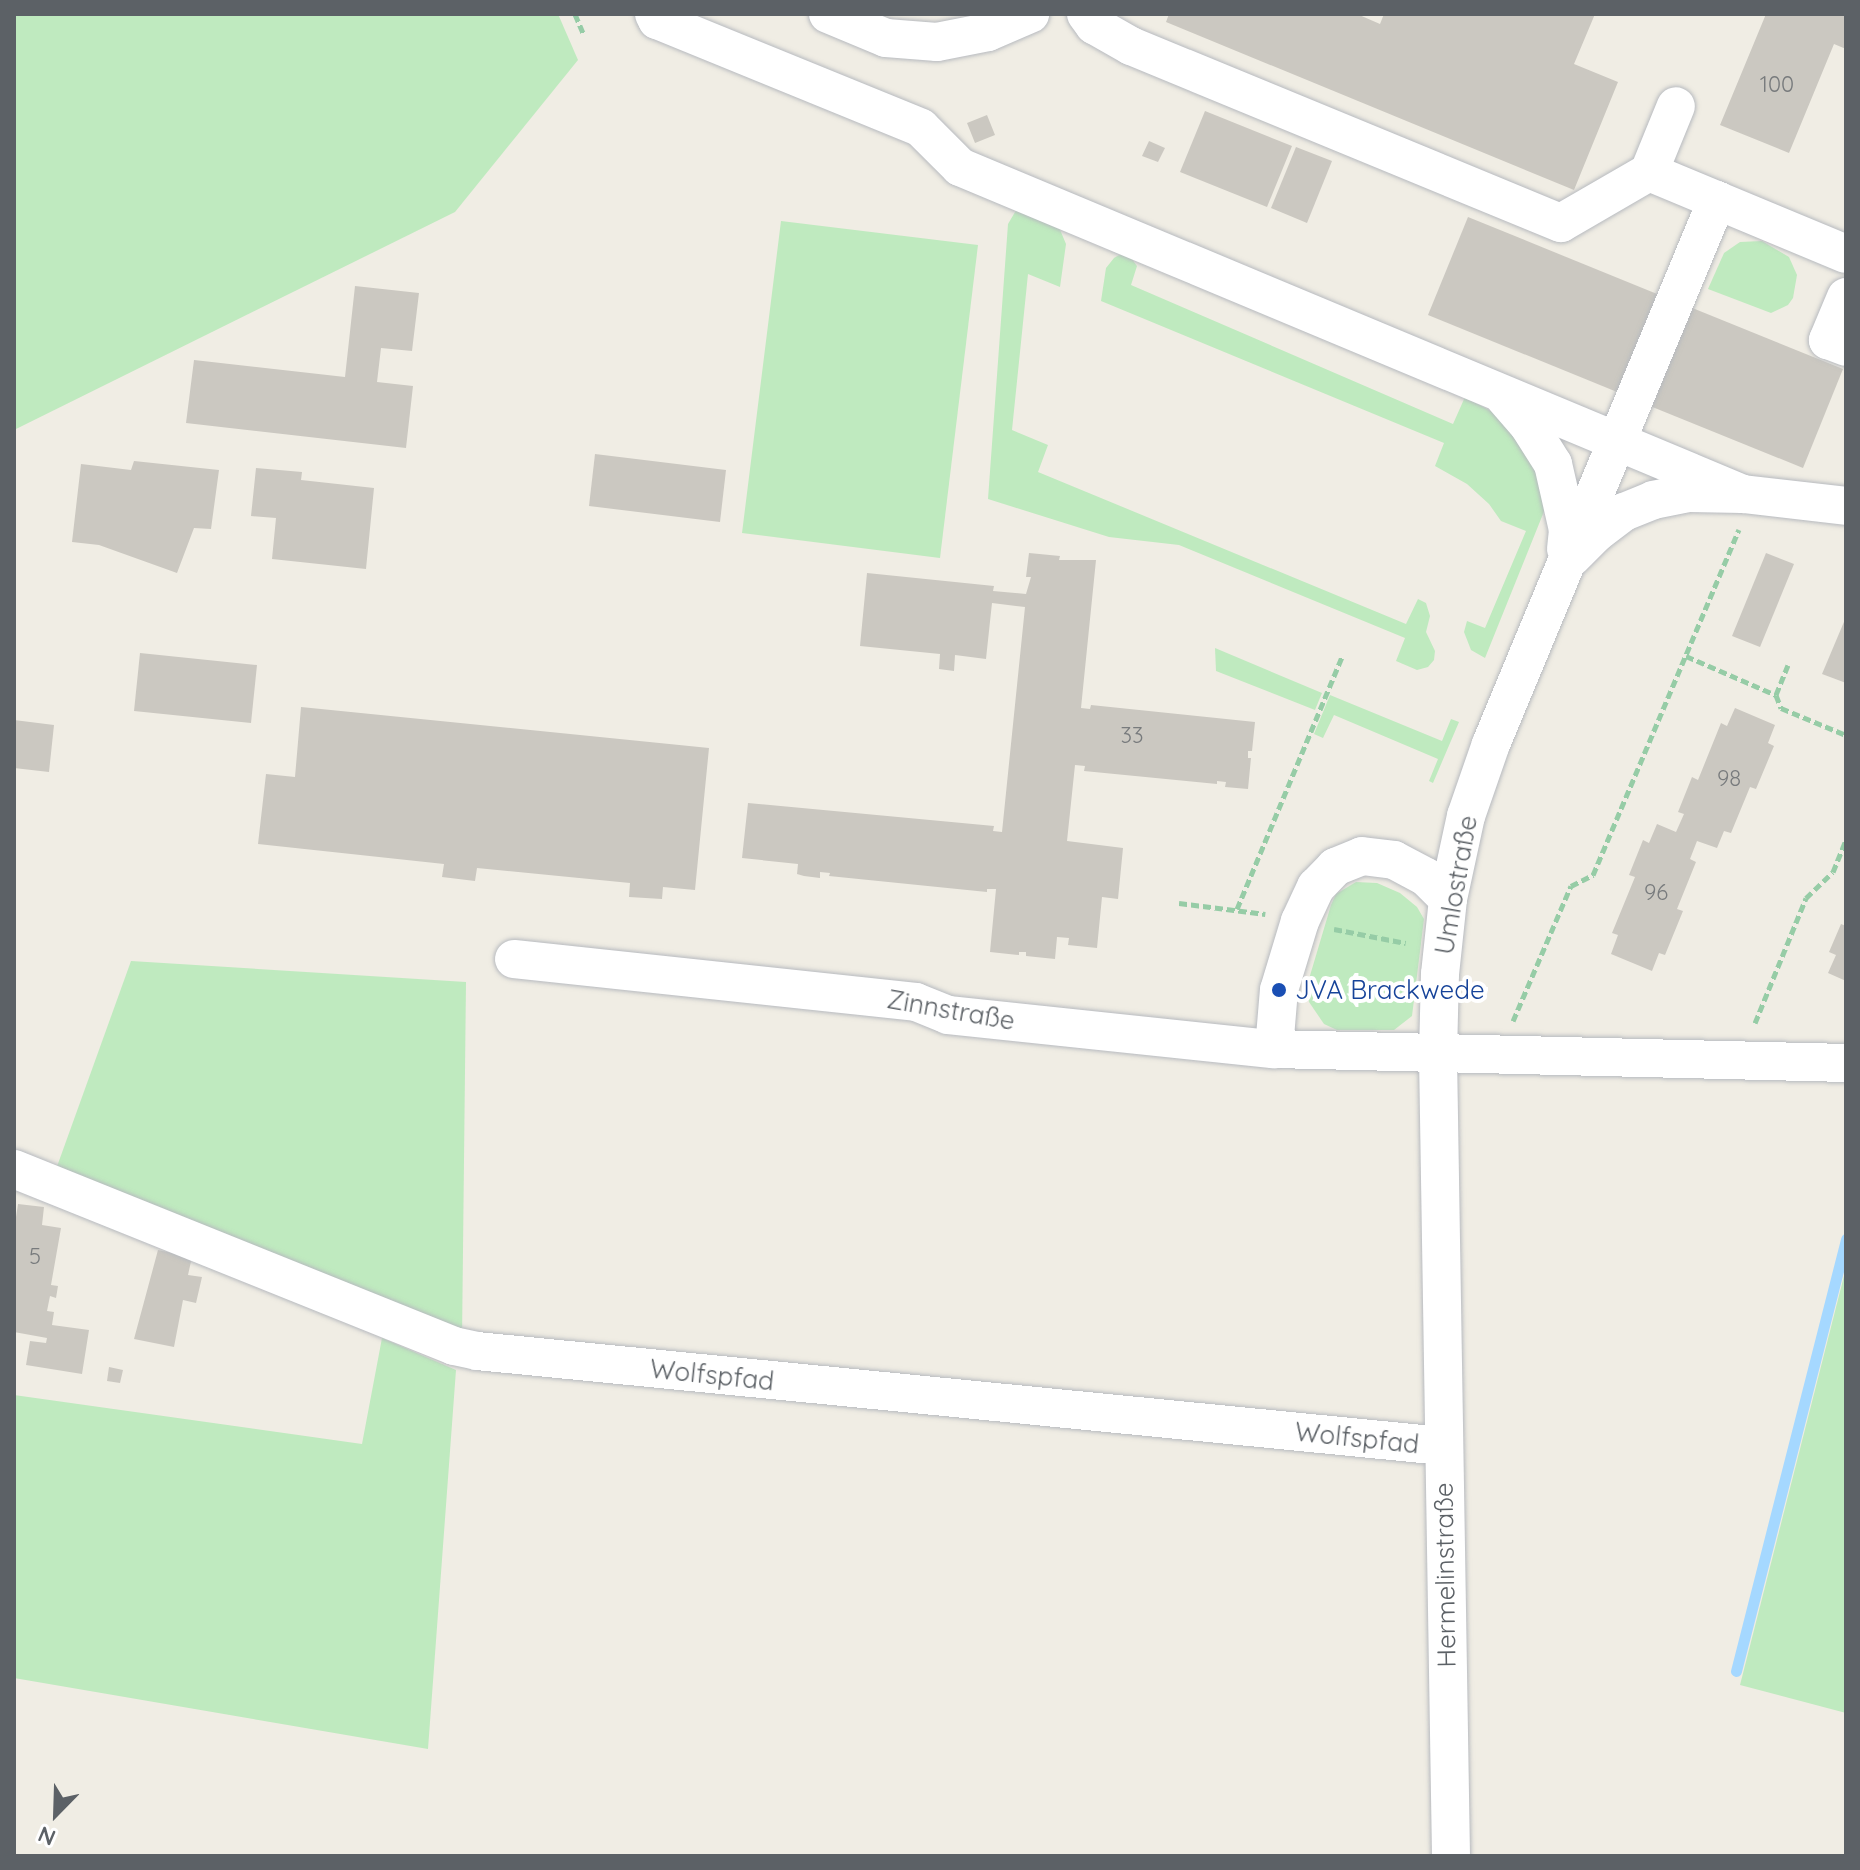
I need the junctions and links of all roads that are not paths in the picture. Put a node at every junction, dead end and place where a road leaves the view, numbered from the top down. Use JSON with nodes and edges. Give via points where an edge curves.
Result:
{"nodes":[{"id":1,"x":654,"y":14,"type":"edge"},
{"id":2,"x":828,"y":14,"type":"edge"},
{"id":3,"x":1030,"y":14,"type":"edge"},
{"id":4,"x":1086,"y":14,"type":"edge"},
{"id":5,"x":1676,"y":106,"type":"dead end"},
{"id":6,"x":1649,"y":172,"type":"junction"},
{"id":7,"x":1717,"y":200,"type":"junction"},
{"id":8,"x":1846,"y":254,"type":"edge"},
{"id":9,"x":1846,"y":297,"type":"edge"},
{"id":10,"x":1846,"y":347,"type":"edge"},
{"id":11,"x":1499,"y":392,"type":"junction"},
{"id":12,"x":1617,"y":442,"type":"junction"},
{"id":13,"x":1743,"y":494,"type":"junction"},
{"id":14,"x":1846,"y":506,"type":"edge"},
{"id":15,"x":1564,"y":564,"type":"junction"},
{"id":16,"x":1448,"y":899,"type":"junction"},
{"id":17,"x":514,"y":959,"type":"dead end"},
{"id":18,"x":1274,"y":1049,"type":"junction"},
{"id":19,"x":1438,"y":1055,"type":"junction"},
{"id":20,"x":1846,"y":1063,"type":"edge"},
{"id":21,"x":14,"y":1169,"type":"edge"},
{"id":22,"x":1443,"y":1446,"type":"junction"},
{"id":23,"x":1451,"y":1856,"type":"edge"}],
"edges":[{"from":1,"to":11,"type":"street","via":[[657,20],[921,128],[960,167]]},
{"from":2,"to":3,"type":"street","via":[[886,38],[937,42],[988,32]]},
{"from":4,"to":6,"type":"street","via":[[1094,25],[1131,46],[1561,223]]},
{"from":5,"to":6,"type":"street"},
{"from":6,"to":7,"type":"street"},
{"from":7,"to":8,"type":"street"},
{"from":7,"to":12,"type":"street","name":"Umlostraße"},
{"from":9,"to":10,"type":"street","via":[[1828,340]]},
{"from":11,"to":12,"type":"street"},
{"from":11,"to":15,"type":"street","via":[[1553,464],[1568,530]]},
{"from":12,"to":13,"type":"street"},
{"from":12,"to":15,"type":"street","name":"Umlostraße"},
{"from":13,"to":14,"type":"street","name":"Umlostraße"},
{"from":13,"to":15,"type":"street","name":"Umlostraße","via":[[1689,493],[1653,500],[1624,512]]},
{"from":15,"to":16,"type":"street","name":"Umlostraße","via":[[1486,756]]},
{"from":16,"to":18,"type":"street","via":[[1426,877],[1394,860],[1362,856],[1335,867],[1303,912],[1279,990]]},
{"from":16,"to":19,"type":"street","name":"Umlostraße"},
{"from":17,"to":18,"type":"street","name":"Zinnstraße","via":[[916,1002],[948,1015]]},
{"from":18,"to":19,"type":"street","name":"Zinnstraße"},
{"from":19,"to":20,"type":"street"},
{"from":19,"to":22,"type":"street","name":"Hermelinstraße"},
{"from":21,"to":22,"type":"street","name":"Wolfspfad","via":[[477,1351]]},
{"from":22,"to":23,"type":"street","name":"Hermelinstraße"}]}
